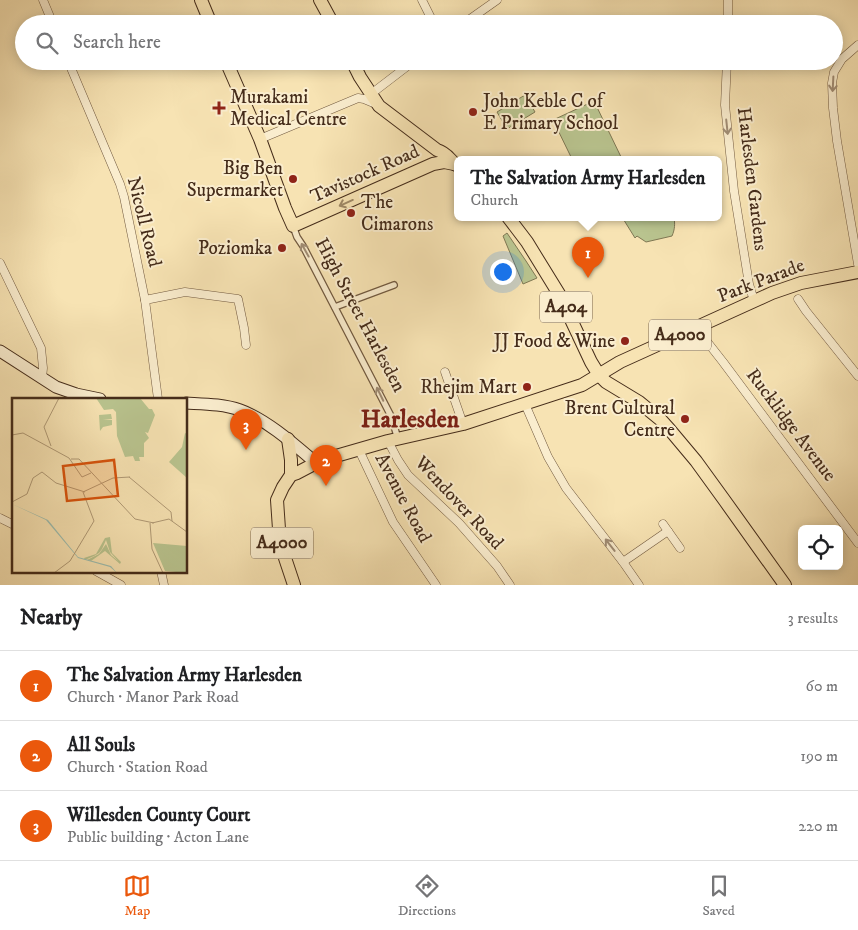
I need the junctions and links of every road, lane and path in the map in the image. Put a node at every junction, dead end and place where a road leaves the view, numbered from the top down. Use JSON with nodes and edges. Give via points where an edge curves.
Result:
{"nodes":[{"id":1,"x":42,"y":0,"type":"edge"},
{"id":2,"x":201,"y":0,"type":"edge"},
{"id":3,"x":320,"y":0,"type":"edge"},
{"id":4,"x":422,"y":0,"type":"edge"},
{"id":5,"x":497,"y":0,"type":"edge"},
{"id":6,"x":728,"y":0,"type":"edge"},
{"id":7,"x":49,"y":15,"type":"edge"},
{"id":8,"x":207,"y":15,"type":"edge"},
{"id":9,"x":328,"y":15,"type":"edge"},
{"id":10,"x":430,"y":15,"type":"edge"},
{"id":11,"x":476,"y":15,"type":"edge"},
{"id":12,"x":728,"y":15,"type":"edge"},
{"id":13,"x":858,"y":45,"type":"edge"},
{"id":14,"x":843,"y":58,"type":"edge"},
{"id":15,"x":72,"y":70,"type":"edge"},
{"id":16,"x":230,"y":70,"type":"edge"},
{"id":17,"x":356,"y":70,"type":"edge"},
{"id":18,"x":402,"y":70,"type":"edge"},
{"id":19,"x":727,"y":70,"type":"edge"},
{"id":20,"x":835,"y":70,"type":"edge"},
{"id":21,"x":371,"y":94,"type":"junction"},
{"id":22,"x":379,"y":106,"type":"junction"},
{"id":23,"x":260,"y":139,"type":"junction"},
{"id":24,"x":438,"y":150,"type":"junction"},
{"id":25,"x":433,"y":164,"type":"junction"},
{"id":26,"x":454,"y":164,"type":"edge"},
{"id":27,"x":454,"y":165,"type":"edge"},
{"id":28,"x":511,"y":221,"type":"edge"},
{"id":29,"x":293,"y":226,"type":"junction"},
{"id":30,"x":0,"y":263,"type":"edge"},
{"id":31,"x":858,"y":264,"type":"edge"},
{"id":32,"x":858,"y":272,"type":"edge"},
{"id":33,"x":394,"y":285,"type":"dead end"},
{"id":34,"x":798,"y":299,"type":"dead end"},
{"id":35,"x":145,"y":300,"type":"junction"},
{"id":36,"x":754,"y":301,"type":"junction"},
{"id":37,"x":335,"y":307,"type":"junction"},
{"id":38,"x":697,"y":327,"type":"junction"},
{"id":39,"x":246,"y":345,"type":"dead end"},
{"id":40,"x":0,"y":351,"type":"edge"},
{"id":41,"x":446,"y":372,"type":"dead end"},
{"id":42,"x":600,"y":375,"type":"junction"},
{"id":43,"x":858,"y":376,"type":"edge"},
{"id":44,"x":42,"y":378,"type":"junction"},
{"id":45,"x":95,"y":398,"type":"edge"},
{"id":46,"x":158,"y":398,"type":"edge"},
{"id":47,"x":188,"y":403,"type":"edge"},
{"id":48,"x":525,"y":404,"type":"junction"},
{"id":49,"x":464,"y":424,"type":"junction"},
{"id":50,"x":288,"y":439,"type":"junction"},
{"id":51,"x":393,"y":440,"type":"junction"},
{"id":52,"x":359,"y":450,"type":"junction"},
{"id":53,"x":316,"y":462,"type":"junction"},
{"id":54,"x":291,"y":475,"type":"junction"},
{"id":55,"x":0,"y":518,"type":"edge"},
{"id":56,"x":12,"y":524,"type":"edge"},
{"id":57,"x":663,"y":524,"type":"dead end"},
{"id":58,"x":668,"y":531,"type":"junction"},
{"id":59,"x":858,"y":543,"type":"edge"},
{"id":60,"x":680,"y":548,"type":"dead end"},
{"id":61,"x":623,"y":562,"type":"junction"},
{"id":62,"x":98,"y":572,"type":"edge"},
{"id":63,"x":161,"y":572,"type":"edge"},
{"id":64,"x":121,"y":585,"type":"edge"},
{"id":65,"x":164,"y":585,"type":"edge"},
{"id":66,"x":294,"y":585,"type":"edge"},
{"id":67,"x":436,"y":585,"type":"edge"},
{"id":68,"x":510,"y":585,"type":"edge"},
{"id":69,"x":638,"y":585,"type":"edge"},
{"id":70,"x":785,"y":585,"type":"edge"}],
"edges":[{"from":1,"to":7,"type":"street"},
{"from":2,"to":8,"type":"main road"},
{"from":3,"to":9,"type":"main road"},
{"from":4,"to":10,"type":"street"},
{"from":5,"to":11,"type":"street"},
{"from":6,"to":12,"type":"street"},
{"from":13,"to":14,"type":"street","one_way":true},
{"from":15,"to":35,"type":"street","name":"Nicoll Road","via":[[120,184]]},
{"from":16,"to":23,"type":"main road","name":"High Street Harlesden"},
{"from":17,"to":21,"type":"main road"},
{"from":18,"to":21,"type":"street"},
{"from":19,"to":36,"type":"street","name":"Harlesden Gardens","one_way":true,"via":[[725,105],[734,191]]},
{"from":20,"to":31,"type":"street","one_way":true,"via":[[833,108]]},
{"from":21,"to":22,"type":"main road"},
{"from":22,"to":23,"type":"street","via":[[358,98]]},
{"from":22,"to":24,"type":"main road"},
{"from":23,"to":29,"type":"main road","name":"High Street Harlesden"},
{"from":24,"to":25,"type":"main road"},
{"from":24,"to":26,"type":"main road"},
{"from":25,"to":27,"type":"main road","name":"Tavistock Road","via":[[444,162]]},
{"from":25,"to":29,"type":"main road","name":"Tavistock Road","one_way":true},
{"from":28,"to":42,"type":"main road","number":"A404","via":[[559,294]]},
{"from":37,"to":29,"type":"street","name":"High Street Harlesden","one_way":true},
{"from":30,"to":44,"type":"street","via":[[41,348]]},
{"from":32,"to":36,"type":"main road","name":"Park Parade","number":"A4000","via":[[790,286]]},
{"from":33,"to":37,"type":"street"},
{"from":34,"to":43,"type":"street"},
{"from":35,"to":39,"type":"street","via":[[186,292],[238,299]]},
{"from":35,"to":46,"type":"street","name":"Nicoll Road"},
{"from":36,"to":38,"type":"main road","name":"Park Parade","number":"A4000"},
{"from":51,"to":37,"type":"street","name":"High Street Harlesden","one_way":true,"via":[[391,416]]},
{"from":38,"to":42,"type":"main road","name":"Park Parade","number":"A4000","via":[[620,362]]},
{"from":38,"to":59,"type":"street","name":"Rucklidge Avenue"},
{"from":40,"to":44,"type":"main road"},
{"from":41,"to":49,"type":"street"},
{"from":42,"to":48,"type":"main road","via":[[582,385]]},
{"from":42,"to":70,"type":"main road","number":"A404","via":[[639,402],[670,430],[726,500]]},
{"from":44,"to":45,"type":"main road","via":[[56,387]]},
{"from":47,"to":50,"type":"main road","via":[[218,405],[252,415]]},
{"from":48,"to":49,"type":"main road"},
{"from":61,"to":48,"type":"street","one_way":true,"via":[[566,488],[548,457]]},
{"from":49,"to":51,"type":"main road"},
{"from":50,"to":53,"type":"main road"},
{"from":50,"to":54,"type":"main road"},
{"from":51,"to":52,"type":"main road"},
{"from":51,"to":68,"type":"street","name":"Wendover Road","via":[[398,460],[408,475],[459,523]]},
{"from":52,"to":53,"type":"main road"},
{"from":52,"to":67,"type":"street","name":"Avenue Road","via":[[393,522]]},
{"from":53,"to":54,"type":"main road"},
{"from":54,"to":66,"type":"main road","number":"A4000","via":[[277,500],[279,529]]},
{"from":55,"to":56,"type":"street"},
{"from":57,"to":58,"type":"street"},
{"from":58,"to":60,"type":"street"},
{"from":58,"to":61,"type":"street"},
{"from":61,"to":69,"type":"street"},
{"from":62,"to":64,"type":"street"},
{"from":63,"to":65,"type":"street"}]}
